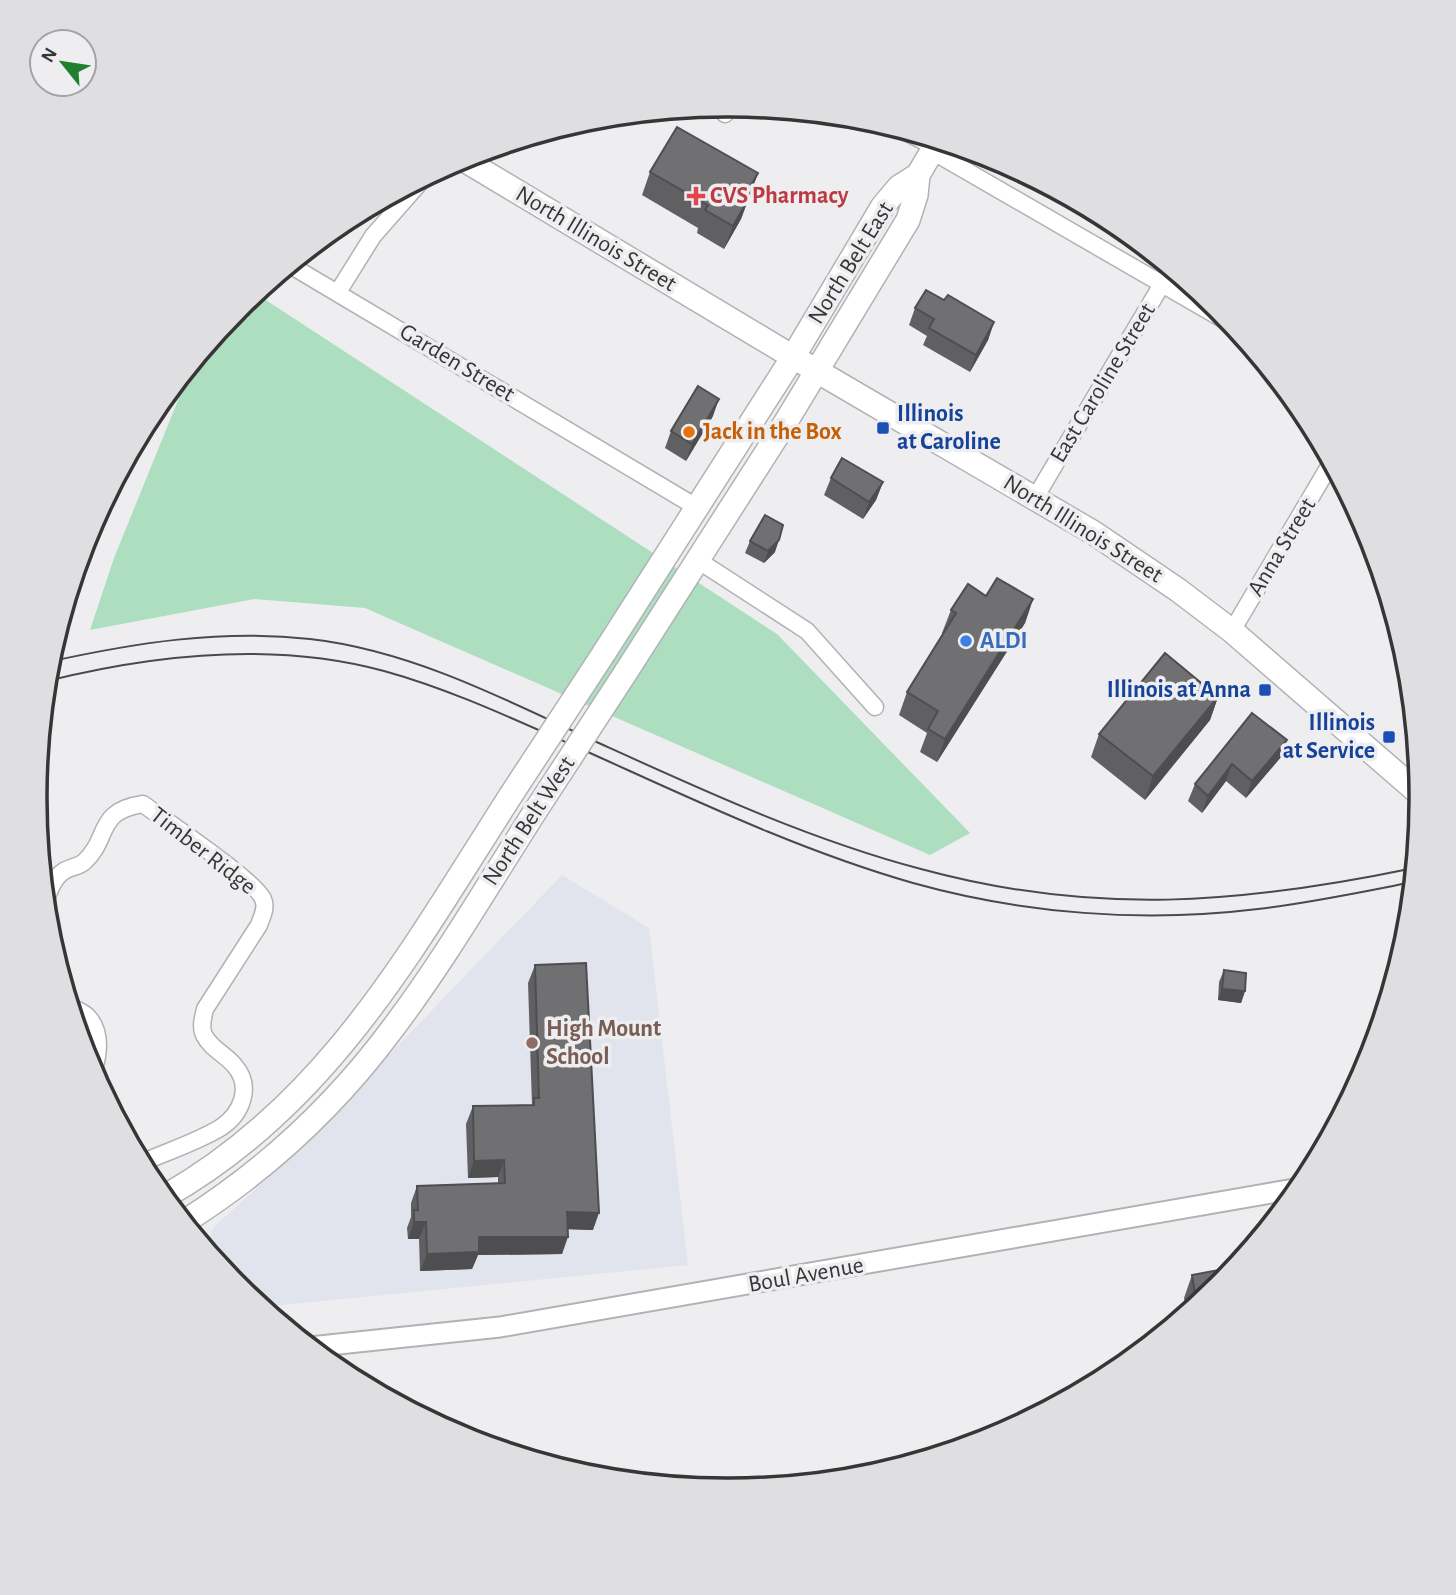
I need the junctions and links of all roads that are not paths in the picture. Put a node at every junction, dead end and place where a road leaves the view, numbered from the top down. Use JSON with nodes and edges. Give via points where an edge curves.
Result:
{"nodes":[{"id":1,"x":933,"y":149,"type":"edge"},
{"id":2,"x":946,"y":153,"type":"edge"},
{"id":3,"x":475,"y":166,"type":"edge"},
{"id":4,"x":918,"y":175,"type":"junction"},
{"id":5,"x":406,"y":198,"type":"edge"},
{"id":6,"x":299,"y":270,"type":"edge"},
{"id":7,"x":1166,"y":277,"type":"edge"},
{"id":8,"x":1162,"y":284,"type":"junction"},
{"id":9,"x":338,"y":292,"type":"junction"},
{"id":10,"x":1196,"y":303,"type":"edge"},
{"id":11,"x":793,"y":357,"type":"junction"},
{"id":12,"x":817,"y":371,"type":"junction"},
{"id":13,"x":1326,"y":472,"type":"edge"},
{"id":14,"x":1035,"y":498,"type":"junction"},
{"id":15,"x":698,"y":508,"type":"junction"},
{"id":16,"x":699,"y":561,"type":"junction"},
{"id":17,"x":1232,"y":631,"type":"junction"},
{"id":18,"x":875,"y":707,"type":"dead end"},
{"id":19,"x":1408,"y":784,"type":"edge"},
{"id":20,"x":53,"y":884,"type":"edge"},
{"id":21,"x":82,"y":1013,"type":"edge"},
{"id":22,"x":98,"y":1055,"type":"edge"},
{"id":23,"x":151,"y":1159,"type":"edge"},
{"id":24,"x":173,"y":1191,"type":"edge"},
{"id":25,"x":1283,"y":1191,"type":"edge"},
{"id":26,"x":192,"y":1217,"type":"edge"},
{"id":27,"x":323,"y":1345,"type":"edge"}],
"edges":[{"from":1,"to":4,"type":"main road","name":"North Belt East"},
{"from":2,"to":8,"type":"street"},
{"from":3,"to":11,"type":"main road","name":"North Illinois Street"},
{"from":4,"to":11,"type":"main road","name":"North Belt East","via":[[899,187],[883,206]]},
{"from":4,"to":12,"type":"main road","name":"North Belt East","via":[[908,220]]},
{"from":5,"to":9,"type":"street","via":[[373,236]]},
{"from":6,"to":9,"type":"street","name":"Garden Street"},
{"from":7,"to":8,"type":"street","name":"East Caroline Street"},
{"from":8,"to":10,"type":"street"},
{"from":8,"to":14,"type":"street","name":"East Caroline Street"},
{"from":9,"to":15,"type":"street","name":"Garden Street"},
{"from":11,"to":12,"type":"main road","name":"North Illinois Street"},
{"from":11,"to":15,"type":"main road","name":"North Belt West"},
{"from":12,"to":14,"type":"main road","name":"North Illinois Street"},
{"from":12,"to":16,"type":"main road","name":"North Belt West"},
{"from":13,"to":17,"type":"street","name":"Anna Street"},
{"from":14,"to":17,"type":"main road","name":"North Illinois Street","via":[[1094,533]]},
{"from":15,"to":24,"type":"main road","name":"North Belt West","bridge":true,"via":[[395,975],[348,1039],[272,1121]]},
{"from":16,"to":18,"type":"street","via":[[807,631]]},
{"from":16,"to":26,"type":"main road","name":"North Belt West","bridge":true,"via":[[412,1002],[370,1058],[281,1151]]},
{"from":17,"to":19,"type":"main road","name":"North Illinois Street"},
{"from":20,"to":23,"type":"street","name":"Timber Ridge","via":[[62,872],[82,864],[94,851],[106,822],[116,813],[143,804],[263,897],[265,910],[259,925],[205,1009],[202,1022],[210,1044],[244,1080],[237,1114],[220,1128]]},
{"from":21,"to":22,"type":"street","via":[[98,1037]]},
{"from":25,"to":27,"type":"street","name":"Boul Avenue","via":[[512,1325]]}]}
